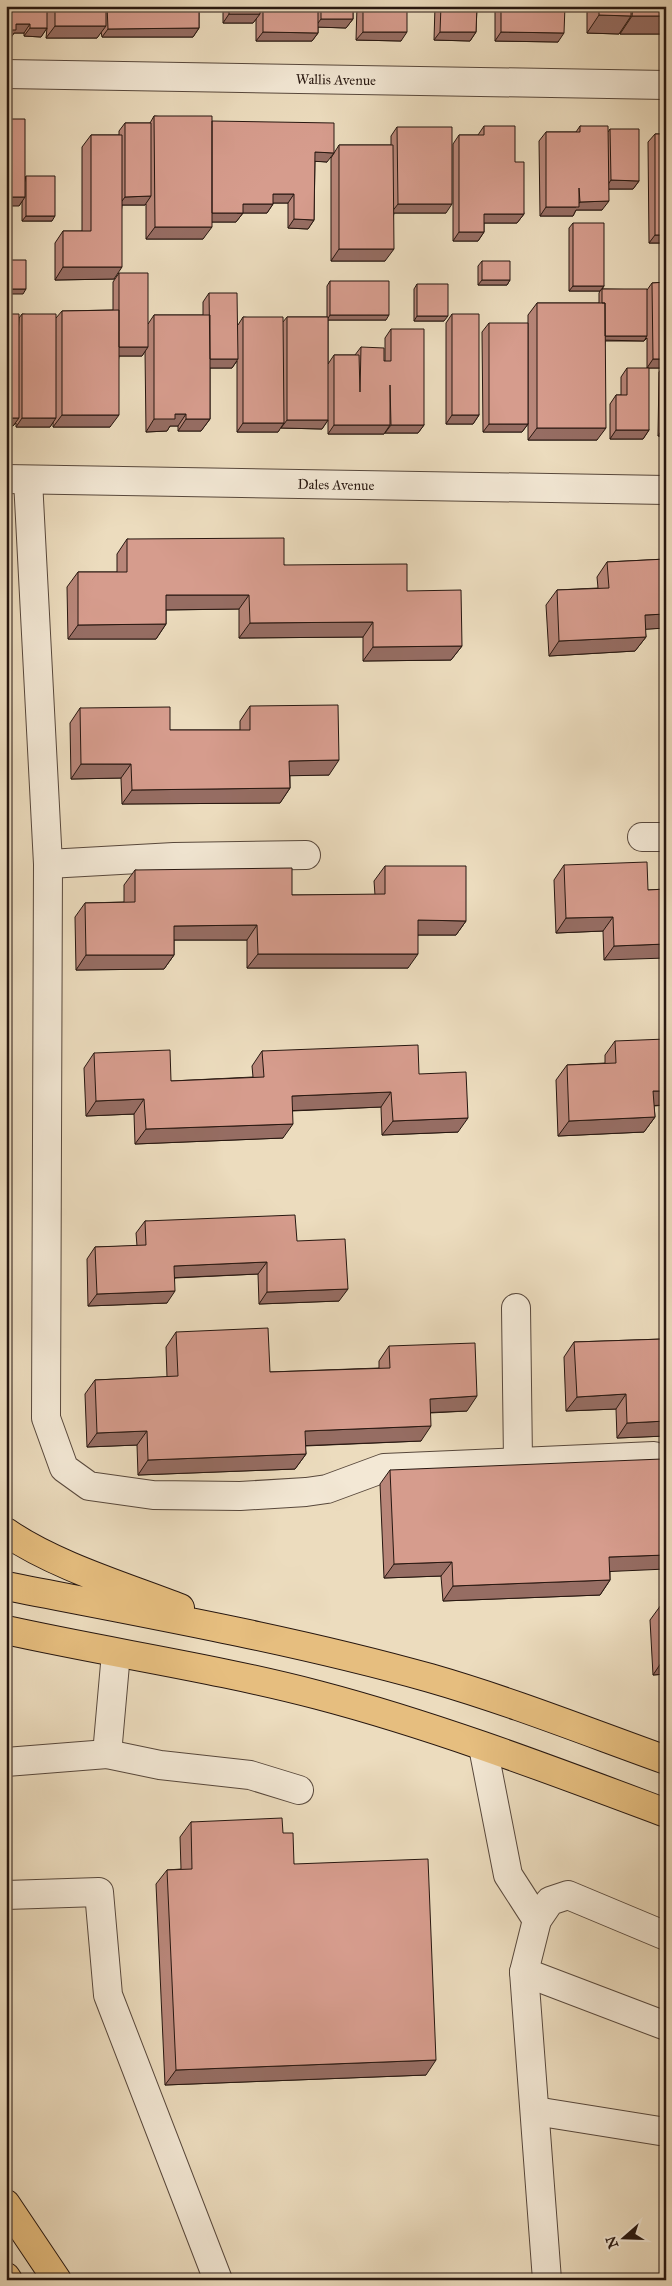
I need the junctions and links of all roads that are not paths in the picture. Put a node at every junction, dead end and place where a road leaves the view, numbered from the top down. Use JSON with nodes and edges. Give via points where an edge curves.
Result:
{"nodes":[{"id":1,"x":6,"y":74,"type":"edge"},
{"id":2,"x":666,"y":85,"type":"edge"},
{"id":3,"x":17,"y":480,"type":"edge"},
{"id":4,"x":666,"y":490,"type":"edge"},
{"id":5,"x":306,"y":855,"type":"dead end"},
{"id":6,"x":48,"y":864,"type":"junction"},
{"id":7,"x":516,"y":1308,"type":"dead end"},
{"id":8,"x":518,"y":1461,"type":"junction"},
{"id":9,"x":666,"y":1465,"type":"edge"},
{"id":10,"x":6,"y":1532,"type":"edge"},
{"id":11,"x":6,"y":1586,"type":"edge"},
{"id":12,"x":6,"y":1630,"type":"edge"},
{"id":13,"x":242,"y":1632,"type":"junction"},
{"id":14,"x":116,"y":1653,"type":"junction"},
{"id":15,"x":483,"y":1746,"type":"junction"},
{"id":16,"x":107,"y":1754,"type":"junction"},
{"id":17,"x":666,"y":1760,"type":"edge"},
{"id":18,"x":6,"y":1762,"type":"edge"},
{"id":19,"x":298,"y":1790,"type":"dead end"},
{"id":20,"x":666,"y":1813,"type":"edge"},
{"id":21,"x":6,"y":1895,"type":"edge"},
{"id":22,"x":537,"y":1920,"type":"junction"},
{"id":23,"x":666,"y":1936,"type":"edge"},
{"id":24,"x":524,"y":1972,"type":"junction"},
{"id":25,"x":666,"y":2026,"type":"edge"},
{"id":26,"x":535,"y":2111,"type":"junction"},
{"id":27,"x":666,"y":2132,"type":"edge"},
{"id":28,"x":6,"y":2204,"type":"edge"},
{"id":29,"x":57,"y":2280,"type":"edge"},
{"id":30,"x":218,"y":2280,"type":"edge"},
{"id":31,"x":547,"y":2280,"type":"edge"}],
"edges":[{"from":1,"to":2,"type":"street","name":"Wallis Avenue"},
{"from":3,"to":4,"type":"street","name":"Dales Avenue"},
{"from":3,"to":6,"type":"street"},
{"from":5,"to":6,"type":"street","via":[[174,856]]},
{"from":6,"to":8,"type":"street","via":[[46,1418],[64,1468],[89,1486],[153,1495],[240,1496],[327,1489],[384,1468]]},
{"from":7,"to":8,"type":"street"},
{"from":8,"to":9,"type":"street","via":[[654,1456]]},
{"from":10,"to":13,"type":"highway","via":[[58,1560]]},
{"from":11,"to":13,"type":"highway"},
{"from":12,"to":14,"type":"highway"},
{"from":13,"to":17,"type":"highway","via":[[430,1678]]},
{"from":14,"to":15,"type":"highway","via":[[317,1695]]},
{"from":14,"to":16,"type":"street"},
{"from":15,"to":20,"type":"highway"},
{"from":15,"to":22,"type":"street","via":[[508,1875]]},
{"from":16,"to":18,"type":"street"},
{"from":16,"to":19,"type":"street","via":[[177,1768],[250,1775]]},
{"from":21,"to":30,"type":"street","via":[[99,1892],[108,1995]]},
{"from":22,"to":23,"type":"street","via":[[550,1901],[568,1895]]},
{"from":22,"to":24,"type":"street"},
{"from":24,"to":25,"type":"street"},
{"from":24,"to":26,"type":"street"},
{"from":26,"to":27,"type":"street"},
{"from":26,"to":31,"type":"street"},
{"from":28,"to":29,"type":"highway"}]}
